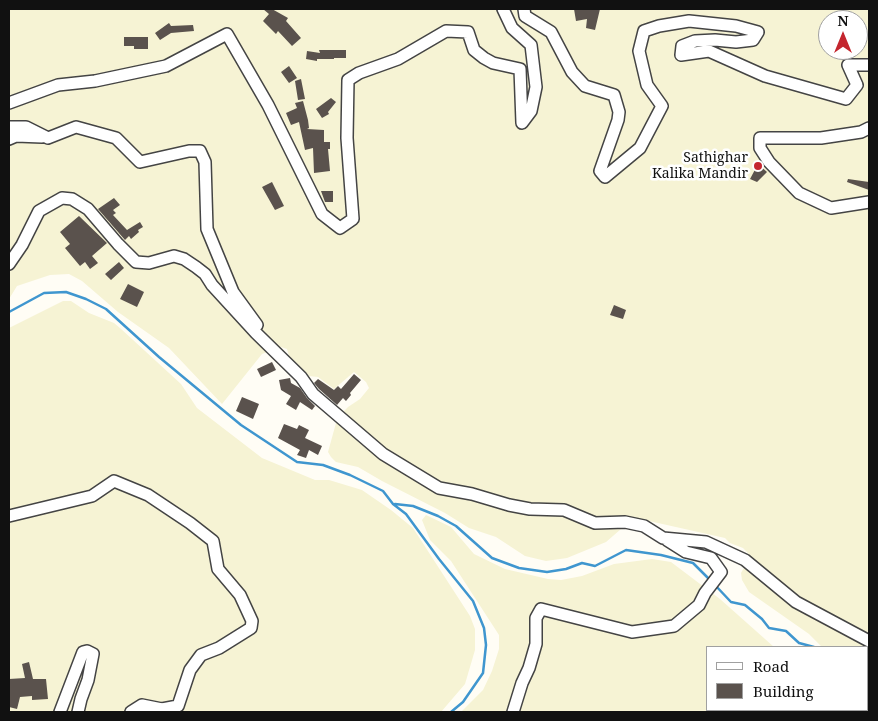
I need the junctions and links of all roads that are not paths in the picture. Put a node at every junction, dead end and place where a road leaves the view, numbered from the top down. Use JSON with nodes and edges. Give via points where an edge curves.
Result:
{"nodes":[{"id":1,"x":503,"y":9,"type":"edge"},
{"id":2,"x":524,"y":9,"type":"edge"},
{"id":3,"x":869,"y":65,"type":"edge"},
{"id":4,"x":9,"y":103,"type":"edge"},
{"id":5,"x":9,"y":126,"type":"edge"},
{"id":6,"x":869,"y":128,"type":"edge"},
{"id":7,"x":48,"y":138,"type":"junction"},
{"id":8,"x":9,"y":139,"type":"edge"},
{"id":9,"x":869,"y":202,"type":"edge"},
{"id":10,"x":9,"y":264,"type":"edge"},
{"id":11,"x":279,"y":357,"type":"junction"},
{"id":12,"x":9,"y":516,"type":"edge"},
{"id":13,"x":663,"y":538,"type":"junction"},
{"id":14,"x":869,"y":641,"type":"edge"},
{"id":15,"x":60,"y":712,"type":"edge"},
{"id":16,"x":78,"y":712,"type":"edge"},
{"id":17,"x":131,"y":712,"type":"edge"},
{"id":18,"x":513,"y":712,"type":"edge"}],
"edges":[{"from":1,"to":4,"type":"street","via":[[512,28],[530,45],[536,87],[527,117],[522,123],[520,69],[484,58],[474,50],[468,32],[446,32],[398,59],[359,73],[348,80],[347,138],[353,219],[340,228],[322,214],[268,105],[227,34],[166,66],[58,85]]},
{"from":2,"to":3,"type":"street","via":[[525,16],[551,32],[572,72],[585,86],[614,95],[619,112],[600,171],[605,177],[640,148],[662,106],[647,84],[639,52],[644,32],[659,26],[689,22],[736,26],[758,32],[753,40],[695,41],[682,46],[681,55],[709,51],[766,76],[846,99],[857,84],[848,65]]},
{"from":5,"to":7,"type":"street","via":[[26,128]]},
{"from":6,"to":9,"type":"street","via":[[821,138],[760,138],[760,148],[799,193],[831,208]]},
{"from":7,"to":8,"type":"street","via":[[16,136]]},
{"from":7,"to":11,"type":"street","via":[[76,127],[116,138],[140,162],[189,150],[200,151],[206,162],[207,229],[233,292]]},
{"from":10,"to":11,"type":"street","via":[[39,211],[62,198],[72,199],[88,209],[136,262],[149,264],[174,256],[196,267]]},
{"from":11,"to":13,"type":"street","via":[[313,394],[361,437],[382,454],[438,488],[530,509],[564,510],[595,523],[625,522],[644,526]]},
{"from":12,"to":17,"type":"street","via":[[92,496],[114,481],[148,495],[213,541],[218,569],[240,595],[252,621],[251,628],[201,655],[190,670],[178,706],[162,709],[142,705]]},
{"from":13,"to":14,"type":"street","via":[[706,542],[746,560],[796,602]]},
{"from":13,"to":18,"type":"street","via":[[686,552],[711,558],[721,572],[699,605],[674,626],[632,632],[541,609],[536,618],[536,644]]},
{"from":15,"to":16,"type":"street","via":[[86,650],[93,654]]}]}
